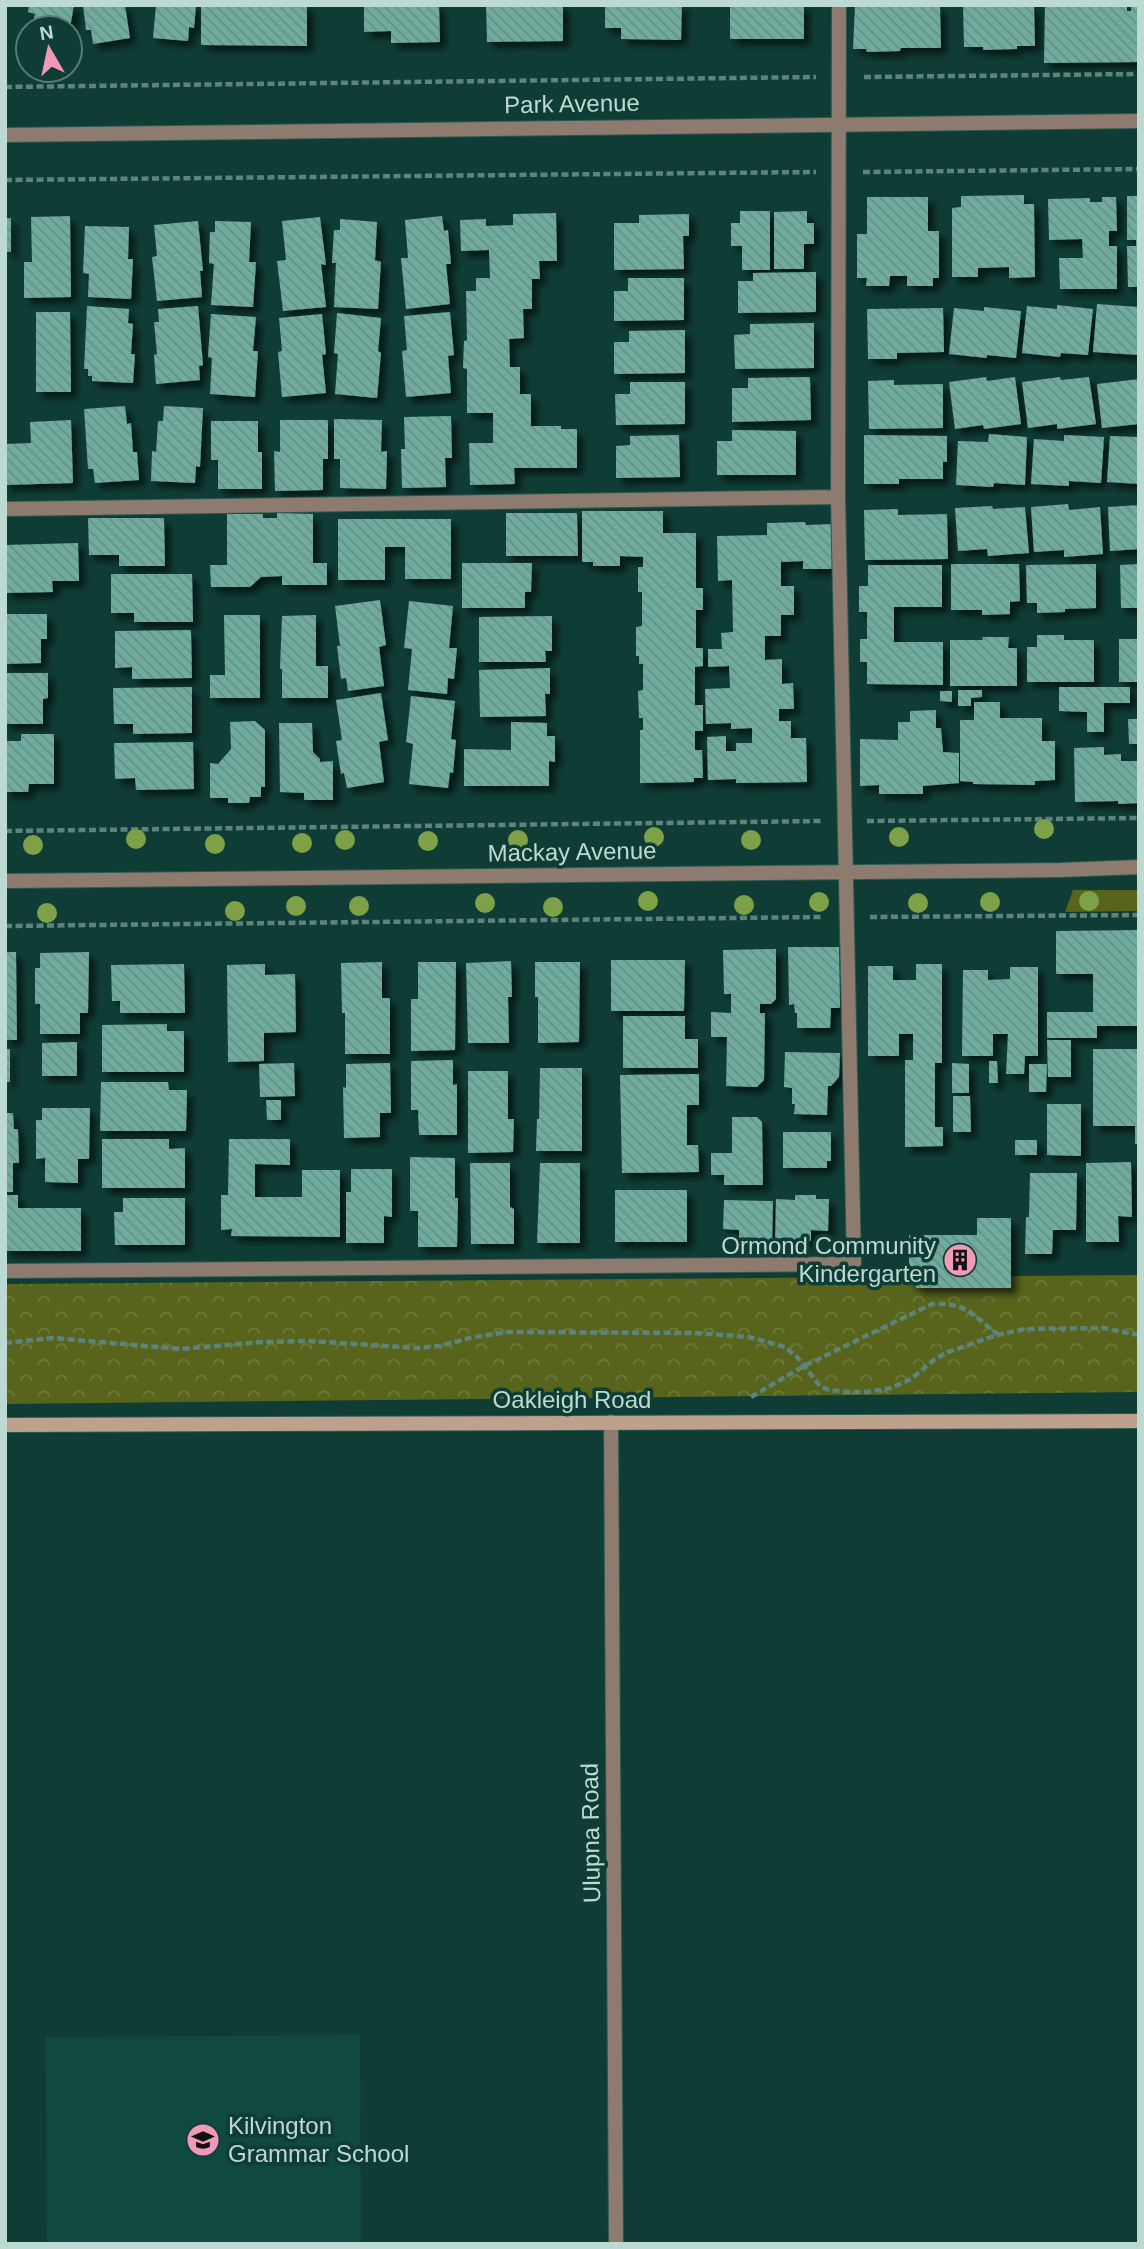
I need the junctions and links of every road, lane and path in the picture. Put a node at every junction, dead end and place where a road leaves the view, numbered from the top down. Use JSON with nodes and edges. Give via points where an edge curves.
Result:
{"nodes":[{"id":1,"x":839,"y":5,"type":"edge"},
{"id":2,"x":1139,"y":74,"type":"edge"},
{"id":3,"x":839,"y":77,"type":"junction"},
{"id":4,"x":5,"y":88,"type":"edge"},
{"id":5,"x":1139,"y":121,"type":"edge"},
{"id":6,"x":839,"y":123,"type":"junction"},
{"id":7,"x":5,"y":135,"type":"edge"},
{"id":8,"x":1139,"y":169,"type":"edge"},
{"id":9,"x":839,"y":172,"type":"junction"},
{"id":10,"x":5,"y":180,"type":"edge"},
{"id":11,"x":838,"y":497,"type":"junction"},
{"id":12,"x":5,"y":509,"type":"edge"},
{"id":13,"x":1139,"y":818,"type":"edge"},
{"id":14,"x":844,"y":821,"type":"junction"},
{"id":15,"x":5,"y":831,"type":"edge"},
{"id":16,"x":1139,"y":867,"type":"edge"},
{"id":17,"x":845,"y":872,"type":"junction"},
{"id":18,"x":5,"y":881,"type":"edge"},
{"id":19,"x":1139,"y":915,"type":"edge"},
{"id":20,"x":846,"y":917,"type":"junction"},
{"id":21,"x":5,"y":926,"type":"edge"},
{"id":22,"x":5,"y":1271,"type":"edge"},
{"id":23,"x":1137,"y":1333,"type":"edge"},
{"id":24,"x":997,"y":1335,"type":"junction"},
{"id":25,"x":5,"y":1343,"type":"edge"},
{"id":26,"x":804,"y":1366,"type":"junction"},
{"id":27,"x":744,"y":1401,"type":"dead end"},
{"id":28,"x":1139,"y":1421,"type":"edge"},
{"id":29,"x":611,"y":1422,"type":"junction"},
{"id":30,"x":5,"y":1425,"type":"edge"},
{"id":31,"x":617,"y":2244,"type":"edge"}],
"edges":[{"from":1,"to":3,"type":"street"},
{"from":2,"to":3,"type":"path"},
{"from":3,"to":4,"type":"path"},
{"from":3,"to":6,"type":"street"},
{"from":5,"to":6,"type":"street","name":"Park Avenue"},
{"from":6,"to":7,"type":"street","name":"Park Avenue"},
{"from":6,"to":9,"type":"street"},
{"from":8,"to":9,"type":"path"},
{"from":9,"to":10,"type":"path"},
{"from":9,"to":11,"type":"street"},
{"from":11,"to":12,"type":"street"},
{"from":11,"to":14,"type":"street"},
{"from":13,"to":14,"type":"path"},
{"from":14,"to":15,"type":"path"},
{"from":14,"to":17,"type":"street"},
{"from":16,"to":17,"type":"street","name":"Mackay Avenue"},
{"from":17,"to":18,"type":"street","name":"Mackay Avenue"},
{"from":17,"to":20,"type":"street"},
{"from":19,"to":20,"type":"path"},
{"from":20,"to":21,"type":"path"},
{"from":20,"to":22,"type":"street","via":[[854,1264]]},
{"from":23,"to":24,"type":"path","via":[[1104,1328],[1025,1329]]},
{"from":24,"to":26,"type":"path","via":[[948,1352],[911,1380],[867,1392],[820,1386]]},
{"from":24,"to":26,"type":"path","via":[[963,1306],[932,1304]]},
{"from":25,"to":26,"type":"path","via":[[53,1338],[181,1349],[309,1341],[417,1348],[508,1332],[695,1333],[749,1337],[785,1347]]},
{"from":26,"to":27,"type":"path"},
{"from":28,"to":29,"type":"street","name":"Oakleigh Road"},
{"from":29,"to":30,"type":"street","name":"Oakleigh Road"},
{"from":29,"to":31,"type":"street","name":"Ulupna Road"}]}
